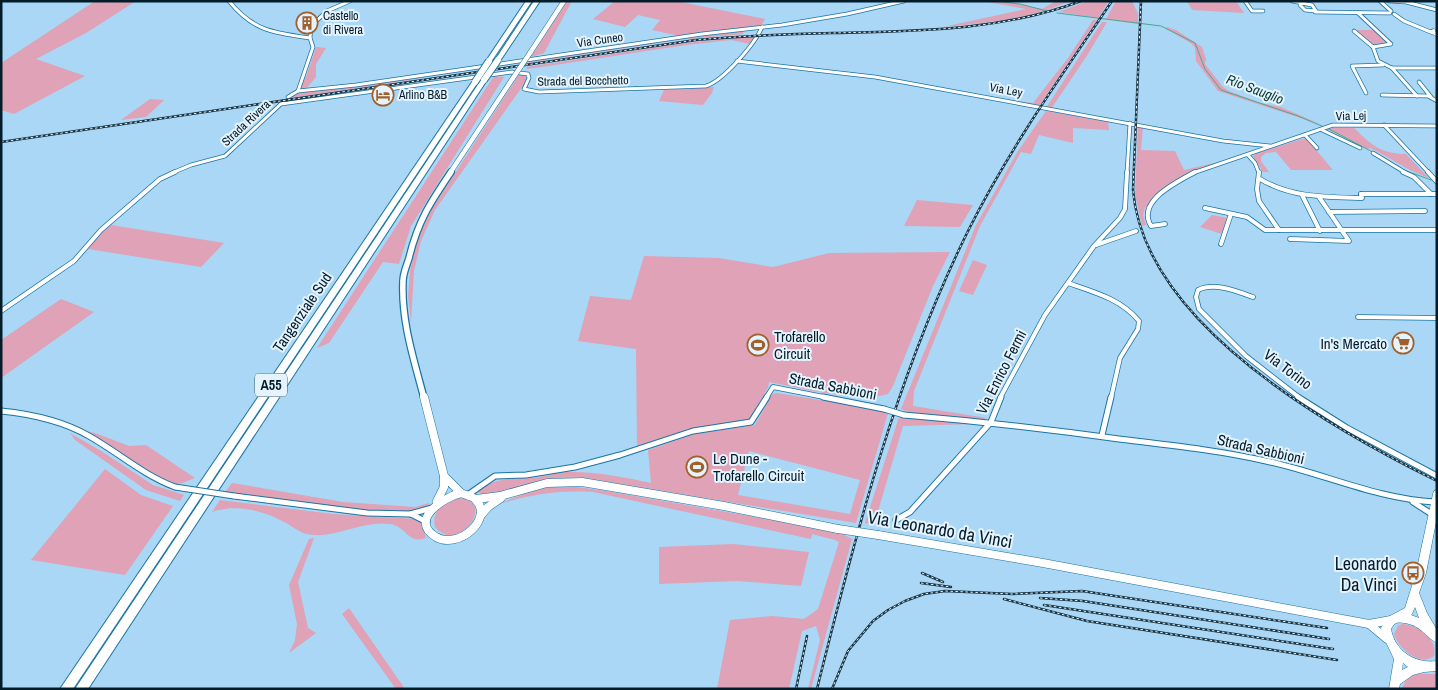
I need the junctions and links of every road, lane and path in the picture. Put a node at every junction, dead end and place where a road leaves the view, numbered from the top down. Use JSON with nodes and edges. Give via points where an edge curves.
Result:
{"nodes":[{"id":1,"x":229,"y":1,"type":"edge"},
{"id":2,"x":350,"y":1,"type":"edge"},
{"id":3,"x":529,"y":1,"type":"edge"},
{"id":4,"x":537,"y":1,"type":"edge"},
{"id":5,"x":564,"y":1,"type":"edge"},
{"id":6,"x":904,"y":1,"type":"edge"},
{"id":7,"x":1245,"y":1,"type":"edge"},
{"id":8,"x":1292,"y":1,"type":"edge"},
{"id":9,"x":1380,"y":1,"type":"edge"},
{"id":10,"x":1389,"y":1,"type":"edge"},
{"id":11,"x":1299,"y":3,"type":"edge"},
{"id":12,"x":1437,"y":10,"type":"edge"},
{"id":13,"x":1262,"y":11,"type":"dead end"},
{"id":14,"x":1315,"y":12,"type":"junction"},
{"id":15,"x":1390,"y":12,"type":"junction"},
{"id":16,"x":1358,"y":13,"type":"junction"},
{"id":17,"x":762,"y":27,"type":"junction"},
{"id":18,"x":1354,"y":31,"type":"dead end"},
{"id":19,"x":1435,"y":32,"type":"edge"},
{"id":20,"x":310,"y":38,"type":"junction"},
{"id":21,"x":1373,"y":47,"type":"junction"},
{"id":22,"x":489,"y":61,"type":"joint"},
{"id":23,"x":737,"y":61,"type":"junction"},
{"id":24,"x":1384,"y":65,"type":"junction"},
{"id":25,"x":1392,"y":68,"type":"junction"},
{"id":26,"x":1437,"y":68,"type":"edge"},
{"id":27,"x":480,"y":81,"type":"junction"},
{"id":28,"x":1419,"y":82,"type":"dead end"},
{"id":29,"x":298,"y":91,"type":"junction"},
{"id":30,"x":1366,"y":93,"type":"dead end"},
{"id":31,"x":1382,"y":95,"type":"dead end"},
{"id":32,"x":1417,"y":96,"type":"junction"},
{"id":33,"x":288,"y":97,"type":"dead end"},
{"id":34,"x":1431,"y":97,"type":"junction"},
{"id":35,"x":1437,"y":101,"type":"edge"},
{"id":36,"x":282,"y":103,"type":"joint"},
{"id":37,"x":1130,"y":123,"type":"junction"},
{"id":38,"x":1384,"y":125,"type":"junction"},
{"id":39,"x":1437,"y":126,"type":"edge"},
{"id":40,"x":1325,"y":128,"type":"junction"},
{"id":41,"x":1305,"y":134,"type":"junction"},
{"id":42,"x":1270,"y":146,"type":"junction"},
{"id":43,"x":1317,"y":148,"type":"dead end"},
{"id":44,"x":1360,"y":148,"type":"dead end"},
{"id":45,"x":1372,"y":153,"type":"dead end"},
{"id":46,"x":1248,"y":155,"type":"junction"},
{"id":47,"x":1434,"y":177,"type":"edge"},
{"id":48,"x":1260,"y":179,"type":"junction"},
{"id":49,"x":1437,"y":182,"type":"edge"},
{"id":50,"x":1355,"y":194,"type":"dead end"},
{"id":51,"x":1361,"y":194,"type":"junction"},
{"id":52,"x":1431,"y":194,"type":"junction"},
{"id":53,"x":1437,"y":194,"type":"edge"},
{"id":54,"x":1302,"y":195,"type":"junction"},
{"id":55,"x":1319,"y":197,"type":"junction"},
{"id":56,"x":1205,"y":208,"type":"dead end"},
{"id":57,"x":1425,"y":211,"type":"dead end"},
{"id":58,"x":1329,"y":212,"type":"junction"},
{"id":59,"x":1231,"y":214,"type":"junction"},
{"id":60,"x":1165,"y":224,"type":"dead end"},
{"id":61,"x":1279,"y":230,"type":"junction"},
{"id":62,"x":1437,"y":230,"type":"edge"},
{"id":63,"x":1136,"y":231,"type":"dead end"},
{"id":64,"x":1320,"y":231,"type":"junction"},
{"id":65,"x":1343,"y":231,"type":"junction"},
{"id":66,"x":1290,"y":239,"type":"dead end"},
{"id":67,"x":1220,"y":244,"type":"dead end"},
{"id":68,"x":1094,"y":246,"type":"junction"},
{"id":69,"x":1068,"y":283,"type":"junction"},
{"id":70,"x":1253,"y":298,"type":"dead end"},
{"id":71,"x":1,"y":311,"type":"edge"},
{"id":72,"x":1358,"y":317,"type":"dead end"},
{"id":73,"x":1437,"y":318,"type":"edge"},
{"id":74,"x":1,"y":411,"type":"edge"},
{"id":75,"x":991,"y":422,"type":"junction"},
{"id":76,"x":1102,"y":436,"type":"junction"},
{"id":77,"x":444,"y":476,"type":"junction"},
{"id":78,"x":1437,"y":476,"type":"edge"},
{"id":79,"x":469,"y":495,"type":"junction"},
{"id":80,"x":506,"y":495,"type":"junction"},
{"id":81,"x":1436,"y":497,"type":"edge"},
{"id":82,"x":1412,"y":501,"type":"junction"},
{"id":83,"x":434,"y":505,"type":"junction"},
{"id":84,"x":410,"y":514,"type":"junction"},
{"id":85,"x":481,"y":515,"type":"junction"},
{"id":86,"x":1433,"y":515,"type":"junction"},
{"id":87,"x":896,"y":520,"type":"dead end"},
{"id":88,"x":427,"y":522,"type":"junction"},
{"id":89,"x":1416,"y":594,"type":"junction"},
{"id":90,"x":1394,"y":619,"type":"junction"},
{"id":91,"x":1369,"y":624,"type":"junction"},
{"id":92,"x":1435,"y":636,"type":"edge"},
{"id":93,"x":1390,"y":642,"type":"junction"},
{"id":94,"x":1397,"y":652,"type":"junction"},
{"id":95,"x":1437,"y":666,"type":"edge"},
{"id":96,"x":1423,"y":667,"type":"junction"},
{"id":97,"x":1395,"y":685,"type":"edge"},
{"id":98,"x":66,"y":689,"type":"edge"},
{"id":99,"x":81,"y":689,"type":"edge"}],
"edges":[{"from":1,"to":20,"type":"street","via":[[236,11],[262,31]]},
{"from":2,"to":20,"type":"street","via":[[318,18],[311,26]]},
{"from":3,"to":22,"type":"highway","name":"Tangenziale Sud","number":"A55"},
{"from":4,"to":27,"type":"highway","name":"Tangenziale Sud","number":"A55","bridge":true},
{"from":5,"to":77,"type":"street","bridge":true,"via":[[428,206],[416,230],[403,279],[409,340]]},
{"from":6,"to":17,"type":"street","name":"Via Cuneo","via":[[847,14]]},
{"from":7,"to":13,"type":"street","via":[[1252,11]]},
{"from":8,"to":11,"type":"street"},
{"from":9,"to":15,"type":"street"},
{"from":10,"to":12,"type":"street"},
{"from":11,"to":14,"type":"street","via":[[1305,10]]},
{"from":11,"to":14,"type":"street","via":[[1314,7]]},
{"from":14,"to":16,"type":"street"},
{"from":15,"to":16,"type":"street"},
{"from":15,"to":19,"type":"street"},
{"from":16,"to":21,"type":"street","via":[[1391,44]]},
{"from":17,"to":23,"type":"street","name":"Strada del Bocchetto","via":[[746,53]]},
{"from":17,"to":29,"type":"street","name":"Via Cuneo"},
{"from":18,"to":21,"type":"street"},
{"from":20,"to":29,"type":"street","via":[[313,47]]},
{"from":21,"to":24,"type":"street","via":[[1378,61]]},
{"from":22,"to":27,"type":"highway","name":"Tangenziale Sud","number":"A55","bridge":true},
{"from":23,"to":36,"type":"street","name":"Strada del Bocchetto","via":[[716,83],[706,86],[540,92],[524,89],[528,74],[512,72]]},
{"from":23,"to":37,"type":"street","name":"Via Ley","via":[[875,76]]},
{"from":24,"to":25,"type":"street"},
{"from":24,"to":30,"type":"street","via":[[1352,66]]},
{"from":25,"to":26,"type":"street"},
{"from":25,"to":32,"type":"street"},
{"from":27,"to":98,"type":"highway","name":"Tangenziale Sud","number":"A55"},
{"from":27,"to":99,"type":"highway","name":"Tangenziale Sud","number":"A55"},
{"from":28,"to":34,"type":"street"},
{"from":29,"to":33,"type":"street","name":"Strada Rivera"},
{"from":31,"to":32,"type":"street"},
{"from":32,"to":34,"type":"street"},
{"from":34,"to":35,"type":"street"},
{"from":36,"to":71,"type":"street","name":"Strada Rivera","via":[[225,156],[160,179],[101,230],[74,261]]},
{"from":37,"to":42,"type":"street","name":"Via Ley","via":[[1223,141]]},
{"from":37,"to":68,"type":"street","via":[[1125,209]]},
{"from":38,"to":39,"type":"street","name":"Via Lej"},
{"from":38,"to":40,"type":"street","name":"Via Lej"},
{"from":38,"to":47,"type":"street"},
{"from":40,"to":41,"type":"street","name":"Via Lej"},
{"from":40,"to":44,"type":"street"},
{"from":41,"to":42,"type":"street","name":"Via Lej"},
{"from":41,"to":43,"type":"street"},
{"from":42,"to":46,"type":"street","name":"Via Lej"},
{"from":45,"to":52,"type":"street","via":[[1414,177]]},
{"from":46,"to":48,"type":"street","via":[[1259,167]]},
{"from":46,"to":60,"type":"street","name":"Via Lej","via":[[1197,171],[1164,192],[1150,204],[1146,218],[1154,228]]},
{"from":47,"to":49,"type":"street"},
{"from":48,"to":54,"type":"street","via":[[1284,192]]},
{"from":48,"to":61,"type":"street","via":[[1258,200]]},
{"from":50,"to":51,"type":"street"},
{"from":51,"to":52,"type":"street"},
{"from":51,"to":55,"type":"street","via":[[1362,198]]},
{"from":52,"to":53,"type":"street"},
{"from":54,"to":55,"type":"street"},
{"from":54,"to":64,"type":"street"},
{"from":55,"to":58,"type":"street"},
{"from":56,"to":59,"type":"street"},
{"from":57,"to":58,"type":"street"},
{"from":58,"to":65,"type":"street"},
{"from":59,"to":61,"type":"street","via":[[1247,218],[1265,230]]},
{"from":59,"to":67,"type":"street"},
{"from":61,"to":64,"type":"street"},
{"from":62,"to":65,"type":"street"},
{"from":63,"to":68,"type":"street"},
{"from":64,"to":65,"type":"street"},
{"from":65,"to":66,"type":"street","via":[[1349,241]]},
{"from":68,"to":69,"type":"street","name":"Via Enrico Fermi"},
{"from":69,"to":75,"type":"street","name":"Via Enrico Fermi","via":[[1045,315],[999,400]]},
{"from":69,"to":76,"type":"street","via":[[1122,306],[1134,313],[1139,321],[1138,329],[1120,358]]},
{"from":70,"to":78,"type":"street","name":"Via Torino","via":[[1216,286],[1203,287],[1197,292],[1195,301],[1199,310],[1256,364],[1298,396],[1336,422]]},
{"from":72,"to":73,"type":"street"},
{"from":74,"to":84,"type":"street","bridge":true,"via":[[41,418],[89,436],[140,472],[175,487],[338,510]]},
{"from":75,"to":76,"type":"street","name":"Strada Sabbioni"},
{"from":75,"to":79,"type":"street","name":"Strada Sabbioni","bridge":true,"via":[[904,416],[774,387],[751,422],[692,431],[575,467],[495,476]]},
{"from":75,"to":87,"type":"street","name":"Via Enrico Fermi","via":[[910,512]]},
{"from":76,"to":82,"type":"street","name":"Strada Sabbioni","via":[[1266,461]]},
{"from":77,"to":79,"type":"street","via":[[450,484]]},
{"from":77,"to":83,"type":"street","via":[[444,487]]},
{"from":79,"to":80,"type":"street","name":"Via Leonardo da Vinci","via":[[494,498]]},
{"from":79,"to":83,"type":"street","via":[[452,494]]},
{"from":79,"to":85,"type":"street","via":[[480,506]]},
{"from":80,"to":85,"type":"street","name":"Via Leonardo da Vinci"},
{"from":80,"to":91,"type":"street","name":"Via Leonardo da Vinci","bridge":true,"via":[[553,482],[584,482]]},
{"from":81,"to":82,"type":"street","name":"Strada Sabbioni"},
{"from":81,"to":86,"type":"main road"},
{"from":82,"to":86,"type":"street","name":"Strada Sabbioni"},
{"from":83,"to":84,"type":"street"},
{"from":83,"to":88,"type":"street"},
{"from":84,"to":88,"type":"street"},
{"from":85,"to":88,"type":"street","via":[[473,530],[449,540],[434,536]]},
{"from":86,"to":89,"type":"main road"},
{"from":89,"to":90,"type":"main road","via":[[1409,611]]},
{"from":89,"to":92,"type":"main road","via":[[1423,616]]},
{"from":90,"to":91,"type":"street","name":"Via Leonardo da Vinci"},
{"from":90,"to":92,"type":"main road","via":[[1415,621]]},
{"from":90,"to":93,"type":"main road","via":[[1386,628]]},
{"from":91,"to":93,"type":"street"},
{"from":93,"to":94,"type":"main road"},
{"from":94,"to":96,"type":"main road"},
{"from":94,"to":97,"type":"main road"},
{"from":95,"to":96,"type":"main road"},
{"from":96,"to":97,"type":"main road","via":[[1410,671]]}]}
